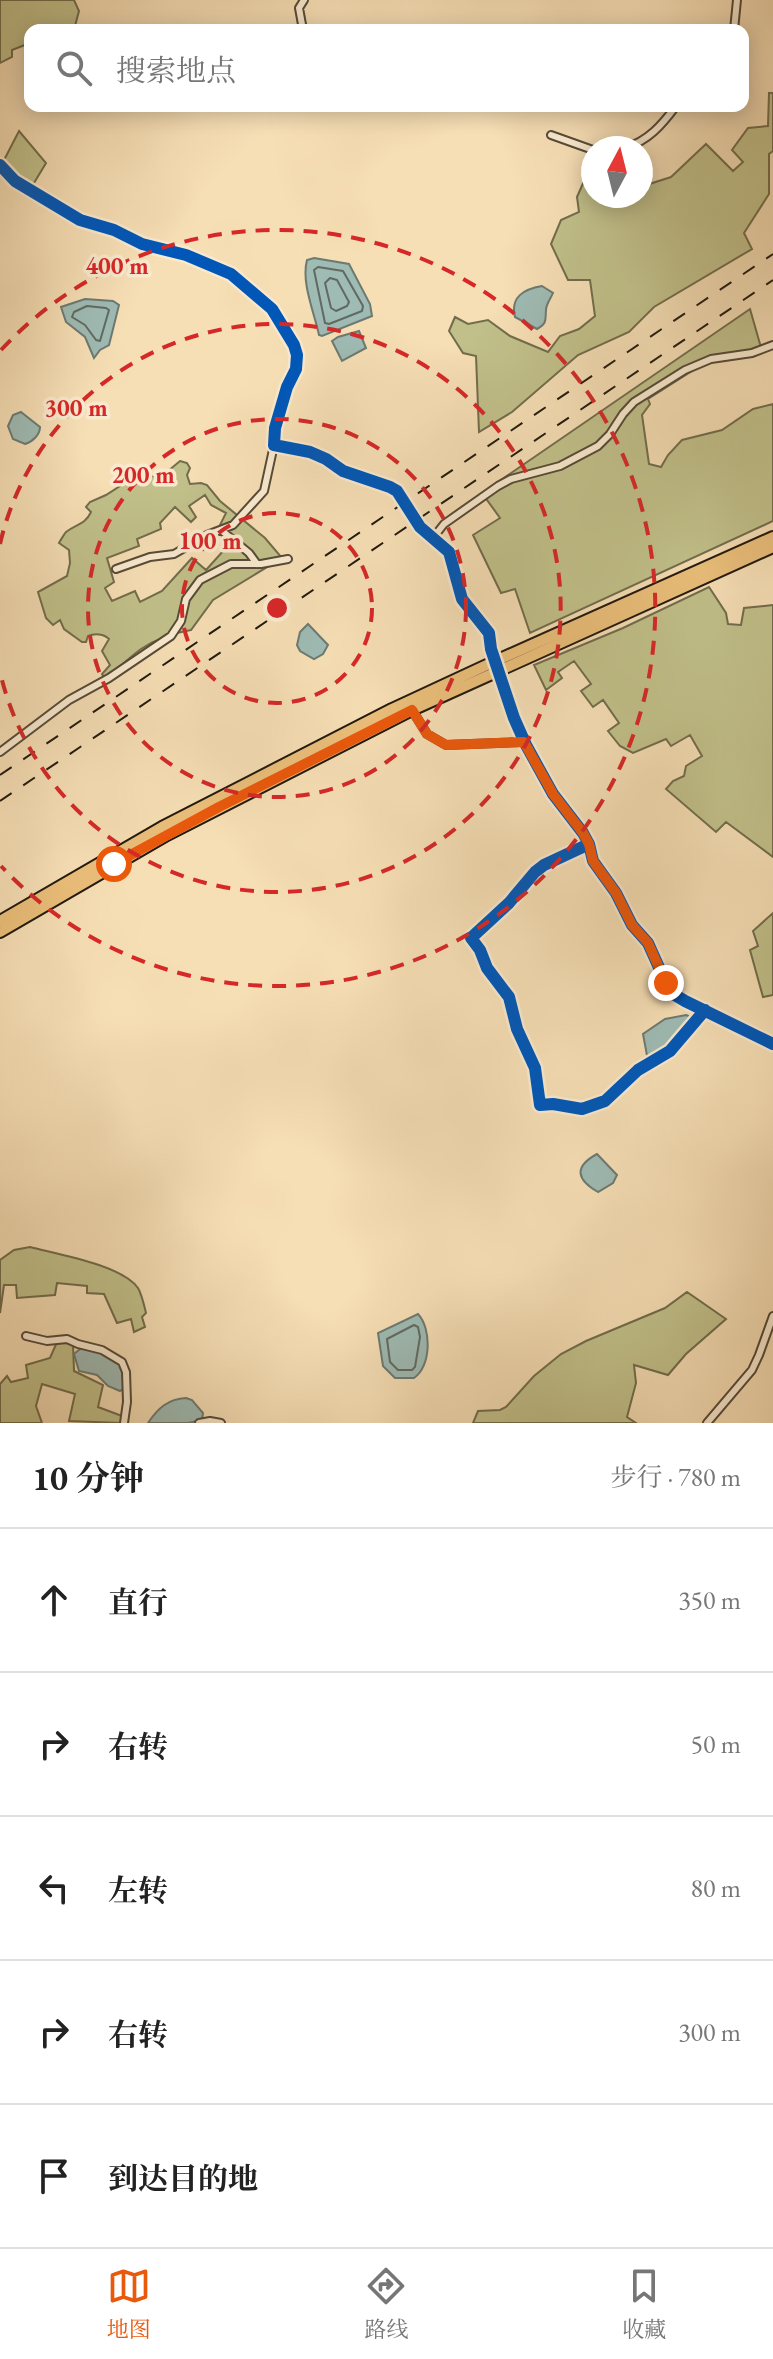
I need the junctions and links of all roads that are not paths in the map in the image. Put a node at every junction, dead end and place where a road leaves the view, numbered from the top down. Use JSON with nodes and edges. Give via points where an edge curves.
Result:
{"nodes":[{"id":1,"x":304,"y":0,"type":"edge"},
{"id":2,"x":737,"y":0,"type":"edge"},
{"id":3,"x":302,"y":24,"type":"edge"},
{"id":4,"x":735,"y":24,"type":"edge"},
{"id":5,"x":672,"y":112,"type":"edge"},
{"id":6,"x":551,"y":135,"type":"dead end"},
{"id":7,"x":649,"y":136,"type":"edge"},
{"id":8,"x":581,"y":146,"type":"edge"},
{"id":9,"x":0,"y":165,"type":"edge"},
{"id":10,"x":773,"y":345,"type":"edge"},
{"id":11,"x":274,"y":445,"type":"junction"},
{"id":12,"x":397,"y":491,"type":"tunnel mouth"},
{"id":13,"x":418,"y":525,"type":"tunnel mouth"},
{"id":14,"x":221,"y":530,"type":"junction"},
{"id":15,"x":773,"y":537,"type":"edge"},
{"id":16,"x":433,"y":538,"type":"junction"},
{"id":17,"x":773,"y":547,"type":"edge"},
{"id":18,"x":288,"y":559,"type":"dead end"},
{"id":19,"x":257,"y":564,"type":"junction"},
{"id":20,"x":116,"y":569,"type":"dead end"},
{"id":21,"x":491,"y":649,"type":"tunnel mouth"},
{"id":22,"x":503,"y":684,"type":"tunnel mouth"},
{"id":23,"x":412,"y":710,"type":"junction"},
{"id":24,"x":524,"y":742,"type":"junction"},
{"id":25,"x":0,"y":752,"type":"edge"},
{"id":26,"x":589,"y":844,"type":"junction"},
{"id":27,"x":0,"y":921,"type":"edge"},
{"id":28,"x":0,"y":932,"type":"edge"},
{"id":29,"x":705,"y":1010,"type":"junction"},
{"id":30,"x":773,"y":1044,"type":"edge"},
{"id":31,"x":773,"y":1316,"type":"edge"},
{"id":32,"x":26,"y":1336,"type":"dead end"},
{"id":33,"x":124,"y":1423,"type":"edge"},
{"id":34,"x":199,"y":1423,"type":"edge"},
{"id":35,"x":221,"y":1423,"type":"edge"},
{"id":36,"x":707,"y":1423,"type":"edge"}],
"edges":[{"from":1,"to":3,"type":"street","via":[[299,8]]},
{"from":2,"to":4,"type":"street"},
{"from":5,"to":7,"type":"street"},
{"from":6,"to":8,"type":"street"},
{"from":9,"to":11,"type":"street","via":[[15,181],[80,220],[231,274],[272,309],[297,355]]},
{"from":10,"to":16,"type":"street","via":[[685,370],[634,402],[598,446],[560,466],[507,481],[444,524]]},
{"from":11,"to":12,"type":"street","via":[[310,452]]},
{"from":11,"to":14,"type":"street","via":[[264,491],[233,525]]},
{"from":13,"to":16,"type":"street"},
{"from":14,"to":19,"type":"street"},
{"from":14,"to":20,"type":"street","via":[[174,554]]},
{"from":15,"to":27,"type":"main road","via":[[411,700],[175,820]]},
{"from":16,"to":21,"type":"street","via":[[449,552],[462,599],[486,629]]},
{"from":17,"to":23,"type":"main road"},
{"from":18,"to":19,"type":"street"},
{"from":19,"to":25,"type":"street","via":[[231,564],[200,580],[171,636],[69,700]]},
{"from":22,"to":24,"type":"street"},
{"from":23,"to":24,"type":"street","via":[[427,734],[446,745]]},
{"from":23,"to":28,"type":"main road","via":[[167,835]]},
{"from":24,"to":26,"type":"street"},
{"from":26,"to":29,"type":"street","via":[[593,861],[648,943],[666,983],[675,995]]},
{"from":26,"to":29,"type":"street","via":[[535,872],[471,938],[509,997],[535,1068],[540,1105],[582,1109],[605,1101],[638,1070],[670,1051]]},
{"from":29,"to":30,"type":"street"},
{"from":31,"to":36,"type":"street","via":[[756,1363]]},
{"from":32,"to":33,"type":"street","via":[[67,1339],[122,1362]]},
{"from":34,"to":35,"type":"street"}]}
